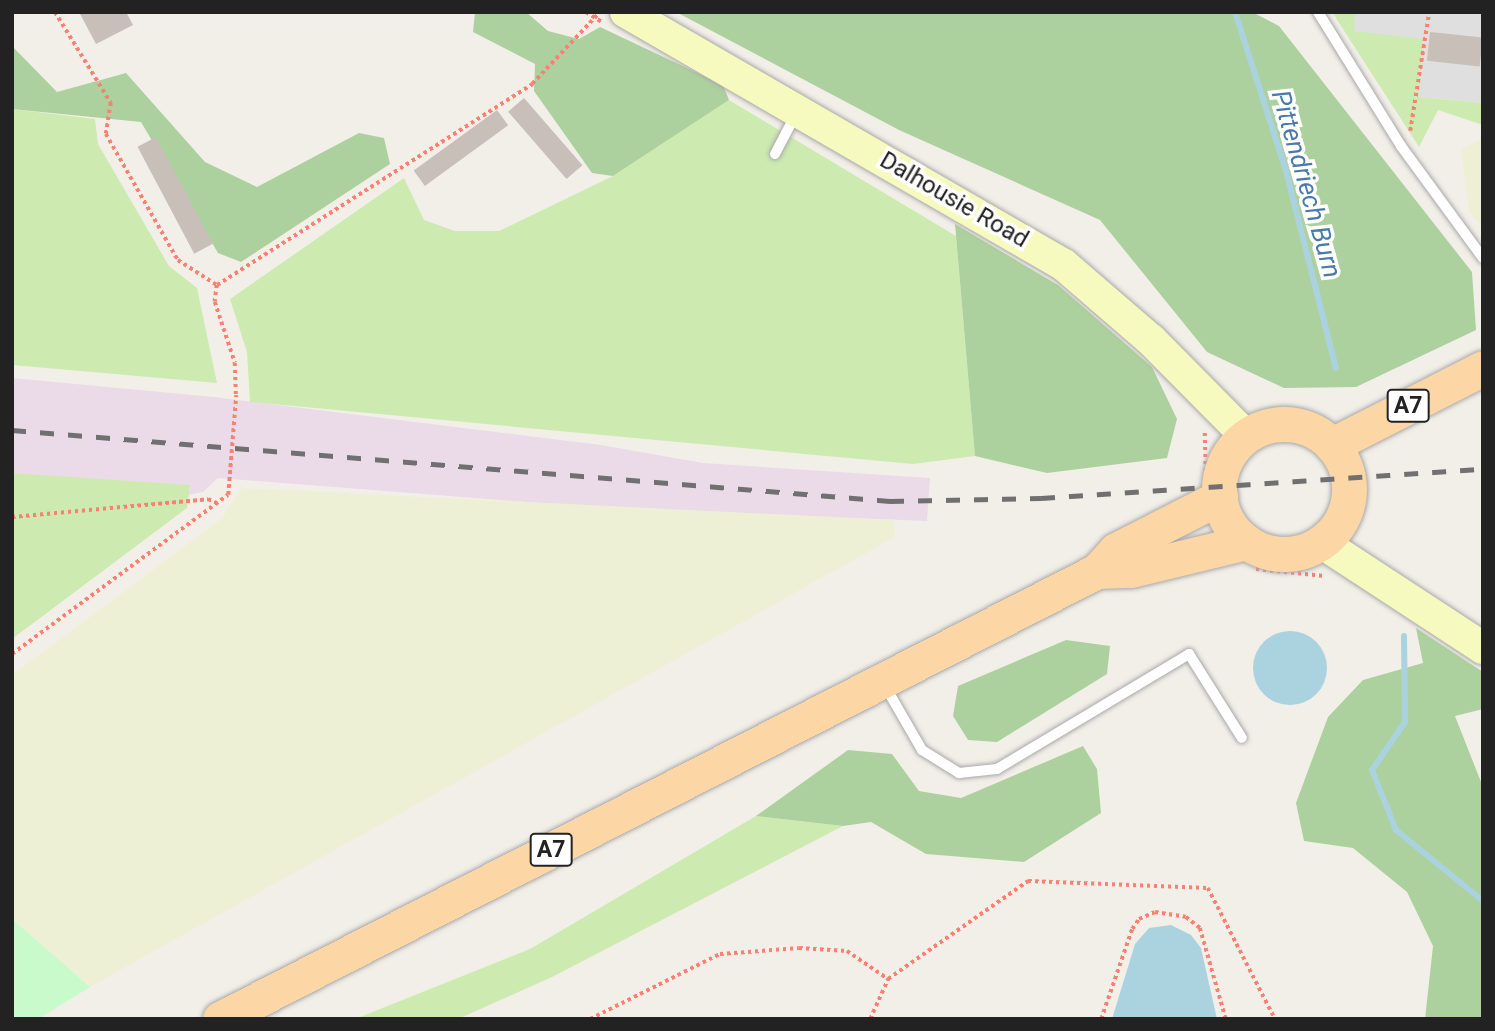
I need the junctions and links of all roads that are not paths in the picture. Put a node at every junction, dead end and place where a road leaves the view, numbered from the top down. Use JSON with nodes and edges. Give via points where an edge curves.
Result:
{"nodes":[{"id":1,"x":1318,"y":12,"type":"edge"},
{"id":2,"x":611,"y":15,"type":"edge"},
{"id":3,"x":798,"y":110,"type":"junction"},
{"id":4,"x":775,"y":154,"type":"dead end"},
{"id":5,"x":1483,"y":258,"type":"edge"},
{"id":6,"x":1483,"y":368,"type":"edge"},
{"id":7,"x":1245,"y":436,"type":"junction"},
{"id":8,"x":1332,"y":445,"type":"junction"},
{"id":9,"x":1211,"y":491,"type":"junction"},
{"id":10,"x":1321,"y":542,"type":"junction"},
{"id":11,"x":1249,"y":555,"type":"junction"},
{"id":12,"x":1097,"y":572,"type":"junction"},
{"id":13,"x":1483,"y":648,"type":"edge"},
{"id":14,"x":882,"y":680,"type":"junction"},
{"id":15,"x":1242,"y":738,"type":"dead end"},
{"id":16,"x":220,"y":1019,"type":"edge"}],
"edges":[{"from":1,"to":5,"type":"lane","via":[[1401,146]]},
{"from":2,"to":3,"type":"main road","name":"Dalhousie Road"},
{"from":3,"to":4,"type":"lane"},
{"from":3,"to":7,"type":"main road","name":"Dalhousie Road","via":[[1064,265],[1152,340]]},
{"from":6,"to":8,"type":"main road","number":"A7"},
{"from":7,"to":8,"type":"main road","via":[[1268,425],[1294,424],[1311,429]]},
{"from":7,"to":9,"type":"main road"},
{"from":8,"to":10,"type":"main road","via":[[1346,470],[1349,499],[1335,529]]},
{"from":9,"to":11,"type":"main road"},
{"from":9,"to":12,"type":"main road","number":"A7","via":[[1116,550]]},
{"from":10,"to":11,"type":"main road","via":[[1297,553]]},
{"from":10,"to":13,"type":"main road"},
{"from":11,"to":12,"type":"main road","number":"A7"},
{"from":12,"to":14,"type":"main road","number":"A7"},
{"from":14,"to":15,"type":"lane","via":[[922,750],[959,773],[997,769],[1189,654]]},
{"from":14,"to":16,"type":"main road","number":"A7"}]}
